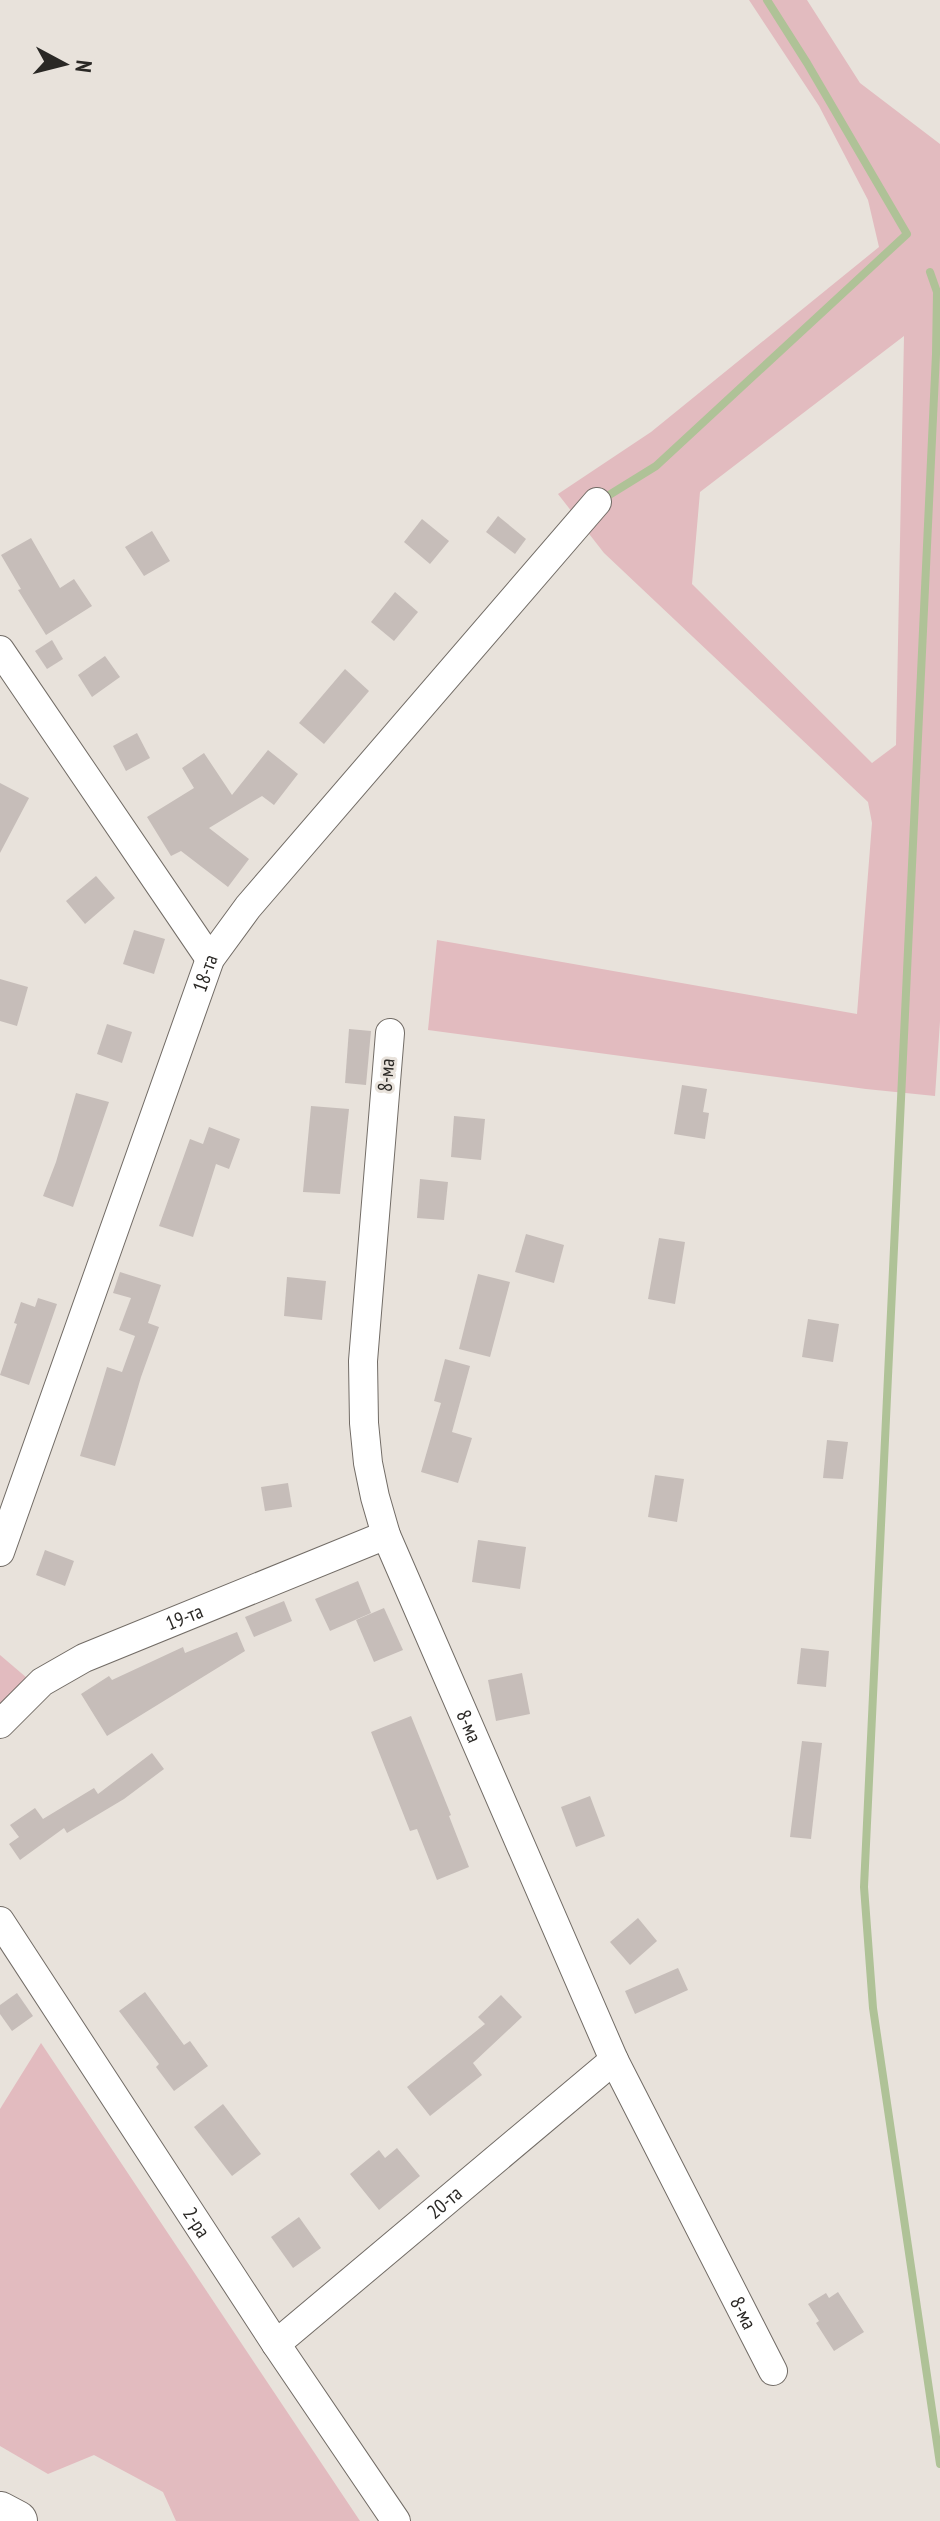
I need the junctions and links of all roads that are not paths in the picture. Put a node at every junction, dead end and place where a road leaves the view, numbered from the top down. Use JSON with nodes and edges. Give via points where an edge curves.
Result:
{"nodes":[{"id":1,"x":597,"y":502,"type":"dead end"},
{"id":2,"x":0,"y":650,"type":"edge"},
{"id":3,"x":210,"y":959,"type":"junction"},
{"id":4,"x":390,"y":1033,"type":"dead end"},
{"id":5,"x":386,"y":1535,"type":"junction"},
{"id":6,"x":0,"y":1552,"type":"edge"},
{"id":7,"x":0,"y":1724,"type":"edge"},
{"id":8,"x":0,"y":1921,"type":"edge"},
{"id":9,"x":614,"y":2060,"type":"junction"},
{"id":10,"x":276,"y":2344,"type":"junction"},
{"id":11,"x":773,"y":2371,"type":"dead end"},
{"id":12,"x":0,"y":2512,"type":"edge"},
{"id":13,"x":17,"y":2521,"type":"edge"},
{"id":14,"x":396,"y":2521,"type":"edge"}],
"edges":[{"from":1,"to":3,"type":"street","name":"18-та","via":[[248,907]]},
{"from":2,"to":3,"type":"street"},
{"from":3,"to":6,"type":"street","name":"18-та"},
{"from":4,"to":5,"type":"street","name":"8-ма","via":[[363,1361],[368,1463]]},
{"from":5,"to":7,"type":"street","name":"19-та","via":[[84,1658],[42,1682]]},
{"from":5,"to":9,"type":"street","name":"8-ма"},
{"from":8,"to":10,"type":"street","name":"2-ра"},
{"from":9,"to":10,"type":"street","name":"20-та"},
{"from":9,"to":11,"type":"street","name":"8-ма"},
{"from":10,"to":14,"type":"street","name":"2-ра"},
{"from":12,"to":13,"type":"main road"}]}
